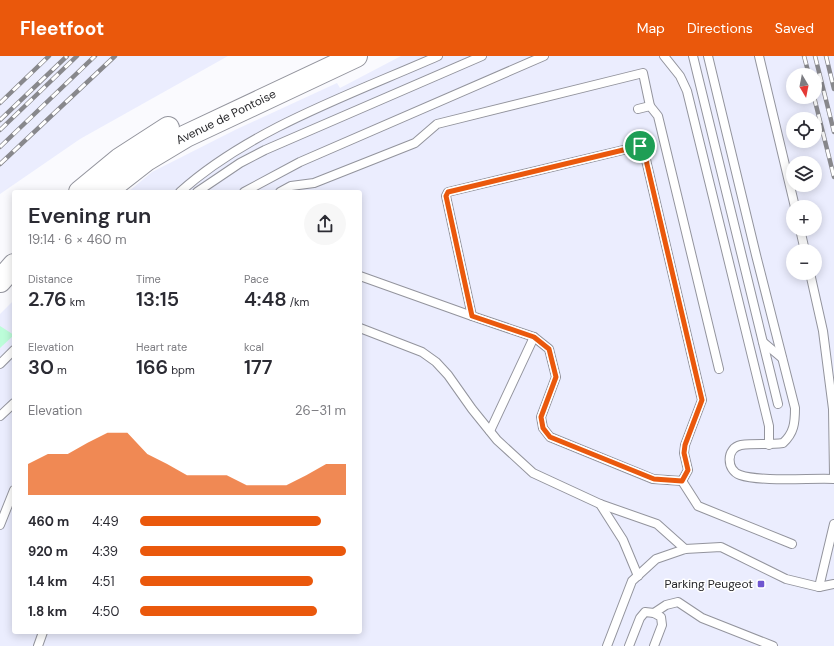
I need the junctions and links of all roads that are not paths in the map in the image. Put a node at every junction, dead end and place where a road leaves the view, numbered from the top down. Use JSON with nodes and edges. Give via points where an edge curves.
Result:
{"nodes":[{"id":1,"x":321,"y":56,"type":"edge"},
{"id":2,"x":356,"y":56,"type":"edge"},
{"id":3,"x":438,"y":56,"type":"edge"},
{"id":4,"x":482,"y":56,"type":"edge"},
{"id":5,"x":544,"y":56,"type":"edge"},
{"id":6,"x":664,"y":56,"type":"edge"},
{"id":7,"x":693,"y":56,"type":"edge"},
{"id":8,"x":708,"y":56,"type":"edge"},
{"id":9,"x":759,"y":56,"type":"edge"},
{"id":10,"x":650,"y":106,"type":"junction"},
{"id":11,"x":638,"y":109,"type":"dead end"},
{"id":12,"x":82,"y":190,"type":"edge"},
{"id":13,"x":108,"y":190,"type":"edge"},
{"id":14,"x":183,"y":190,"type":"edge"},
{"id":15,"x":200,"y":190,"type":"edge"},
{"id":16,"x":248,"y":190,"type":"edge"},
{"id":17,"x":283,"y":190,"type":"edge"},
{"id":18,"x":793,"y":200,"type":"edge"},
{"id":19,"x":12,"y":267,"type":"edge"},
{"id":20,"x":12,"y":272,"type":"edge"},
{"id":21,"x":362,"y":277,"type":"edge"},
{"id":22,"x":812,"y":280,"type":"edge"},
{"id":23,"x":0,"y":281,"type":"edge"},
{"id":24,"x":472,"y":316,"type":"junction"},
{"id":25,"x":362,"y":329,"type":"edge"},
{"id":26,"x":534,"y":337,"type":"junction"},
{"id":27,"x":763,"y":342,"type":"junction"},
{"id":28,"x":12,"y":352,"type":"edge"},
{"id":29,"x":783,"y":359,"type":"junction"},
{"id":30,"x":0,"y":364,"type":"edge"},
{"id":31,"x":719,"y":369,"type":"dead end"},
{"id":32,"x":778,"y":404,"type":"dead end"},
{"id":33,"x":12,"y":405,"type":"edge"},
{"id":34,"x":0,"y":416,"type":"edge"},
{"id":35,"x":490,"y":431,"type":"junction"},
{"id":36,"x":769,"y":445,"type":"junction"},
{"id":37,"x":834,"y":475,"type":"edge"},
{"id":38,"x":834,"y":479,"type":"edge"},
{"id":39,"x":682,"y":481,"type":"junction"},
{"id":40,"x":12,"y":495,"type":"edge"},
{"id":41,"x":600,"y":504,"type":"junction"},
{"id":42,"x":834,"y":524,"type":"edge"},
{"id":43,"x":0,"y":525,"type":"edge"},
{"id":44,"x":792,"y":544,"type":"dead end"},
{"id":45,"x":685,"y":549,"type":"junction"},
{"id":46,"x":638,"y":576,"type":"junction"},
{"id":47,"x":834,"y":584,"type":"edge"},
{"id":48,"x":819,"y":587,"type":"junction"},
{"id":49,"x":654,"y":613,"type":"junction"},
{"id":50,"x":42,"y":634,"type":"edge"},
{"id":51,"x":38,"y":646,"type":"edge"},
{"id":52,"x":607,"y":646,"type":"edge"},
{"id":53,"x":630,"y":646,"type":"edge"},
{"id":54,"x":654,"y":646,"type":"edge"},
{"id":55,"x":774,"y":646,"type":"edge"}],
"edges":[{"from":1,"to":12,"type":"main road","name":"Avenue de Pontoise","via":[[165,130],[120,159]]},
{"from":2,"to":13,"type":"main road","name":"Avenue de Pontoise","via":[[186,136],[146,160]]},
{"from":3,"to":14,"type":"lane","via":[[283,124],[209,169]]},
{"from":4,"to":15,"type":"lane","via":[[265,150],[240,163]]},
{"from":5,"to":16,"type":"lane","via":[[300,162]]},
{"from":6,"to":36,"type":"lane","via":[[680,76],[686,91],[769,426]]},
{"from":7,"to":27,"type":"lane"},
{"from":8,"to":29,"type":"lane"},
{"from":9,"to":18,"type":"lane"},
{"from":10,"to":11,"type":"lane"},
{"from":10,"to":17,"type":"lane","via":[[643,73],[437,124],[416,143],[314,183],[290,186]]},
{"from":10,"to":31,"type":"lane","via":[[658,116]]},
{"from":19,"to":23,"type":"main road"},
{"from":20,"to":23,"type":"main road"},
{"from":21,"to":24,"type":"lane"},
{"from":22,"to":37,"type":"lane","via":[[823,331],[833,409]]},
{"from":24,"to":26,"type":"lane"},
{"from":24,"to":39,"type":"lane","via":[[446,196],[448,192],[643,147],[702,400],[685,445],[688,470]]},
{"from":25,"to":35,"type":"lane","via":[[422,352],[436,362]]},
{"from":26,"to":35,"type":"lane"},
{"from":26,"to":39,"type":"lane","via":[[549,349],[556,377],[541,417],[543,428],[550,437],[654,479]]},
{"from":27,"to":29,"type":"lane"},
{"from":27,"to":32,"type":"lane"},
{"from":28,"to":30,"type":"lane"},
{"from":29,"to":36,"type":"lane","via":[[795,408],[795,423],[791,436],[784,443]]},
{"from":33,"to":34,"type":"lane"},
{"from":35,"to":41,"type":"lane","via":[[533,473]]},
{"from":36,"to":38,"type":"lane","via":[[740,445],[733,449],[729,464],[733,471],[739,475],[760,478]]},
{"from":39,"to":44,"type":"lane","via":[[698,506]]},
{"from":40,"to":43,"type":"lane"},
{"from":41,"to":45,"type":"lane","via":[[657,524]]},
{"from":41,"to":46,"type":"lane","via":[[624,540]]},
{"from":42,"to":48,"type":"lane"},
{"from":45,"to":46,"type":"lane","via":[[656,559]]},
{"from":45,"to":48,"type":"lane","via":[[721,547],[786,579]]},
{"from":46,"to":52,"type":"lane","via":[[632,581]]},
{"from":47,"to":48,"type":"lane"},
{"from":49,"to":53,"type":"lane","via":[[646,612],[640,618]]},
{"from":49,"to":54,"type":"lane","via":[[660,617],[662,625]]},
{"from":49,"to":55,"type":"lane","via":[[666,605],[678,602],[702,618]]},
{"from":50,"to":51,"type":"lane"}]}
